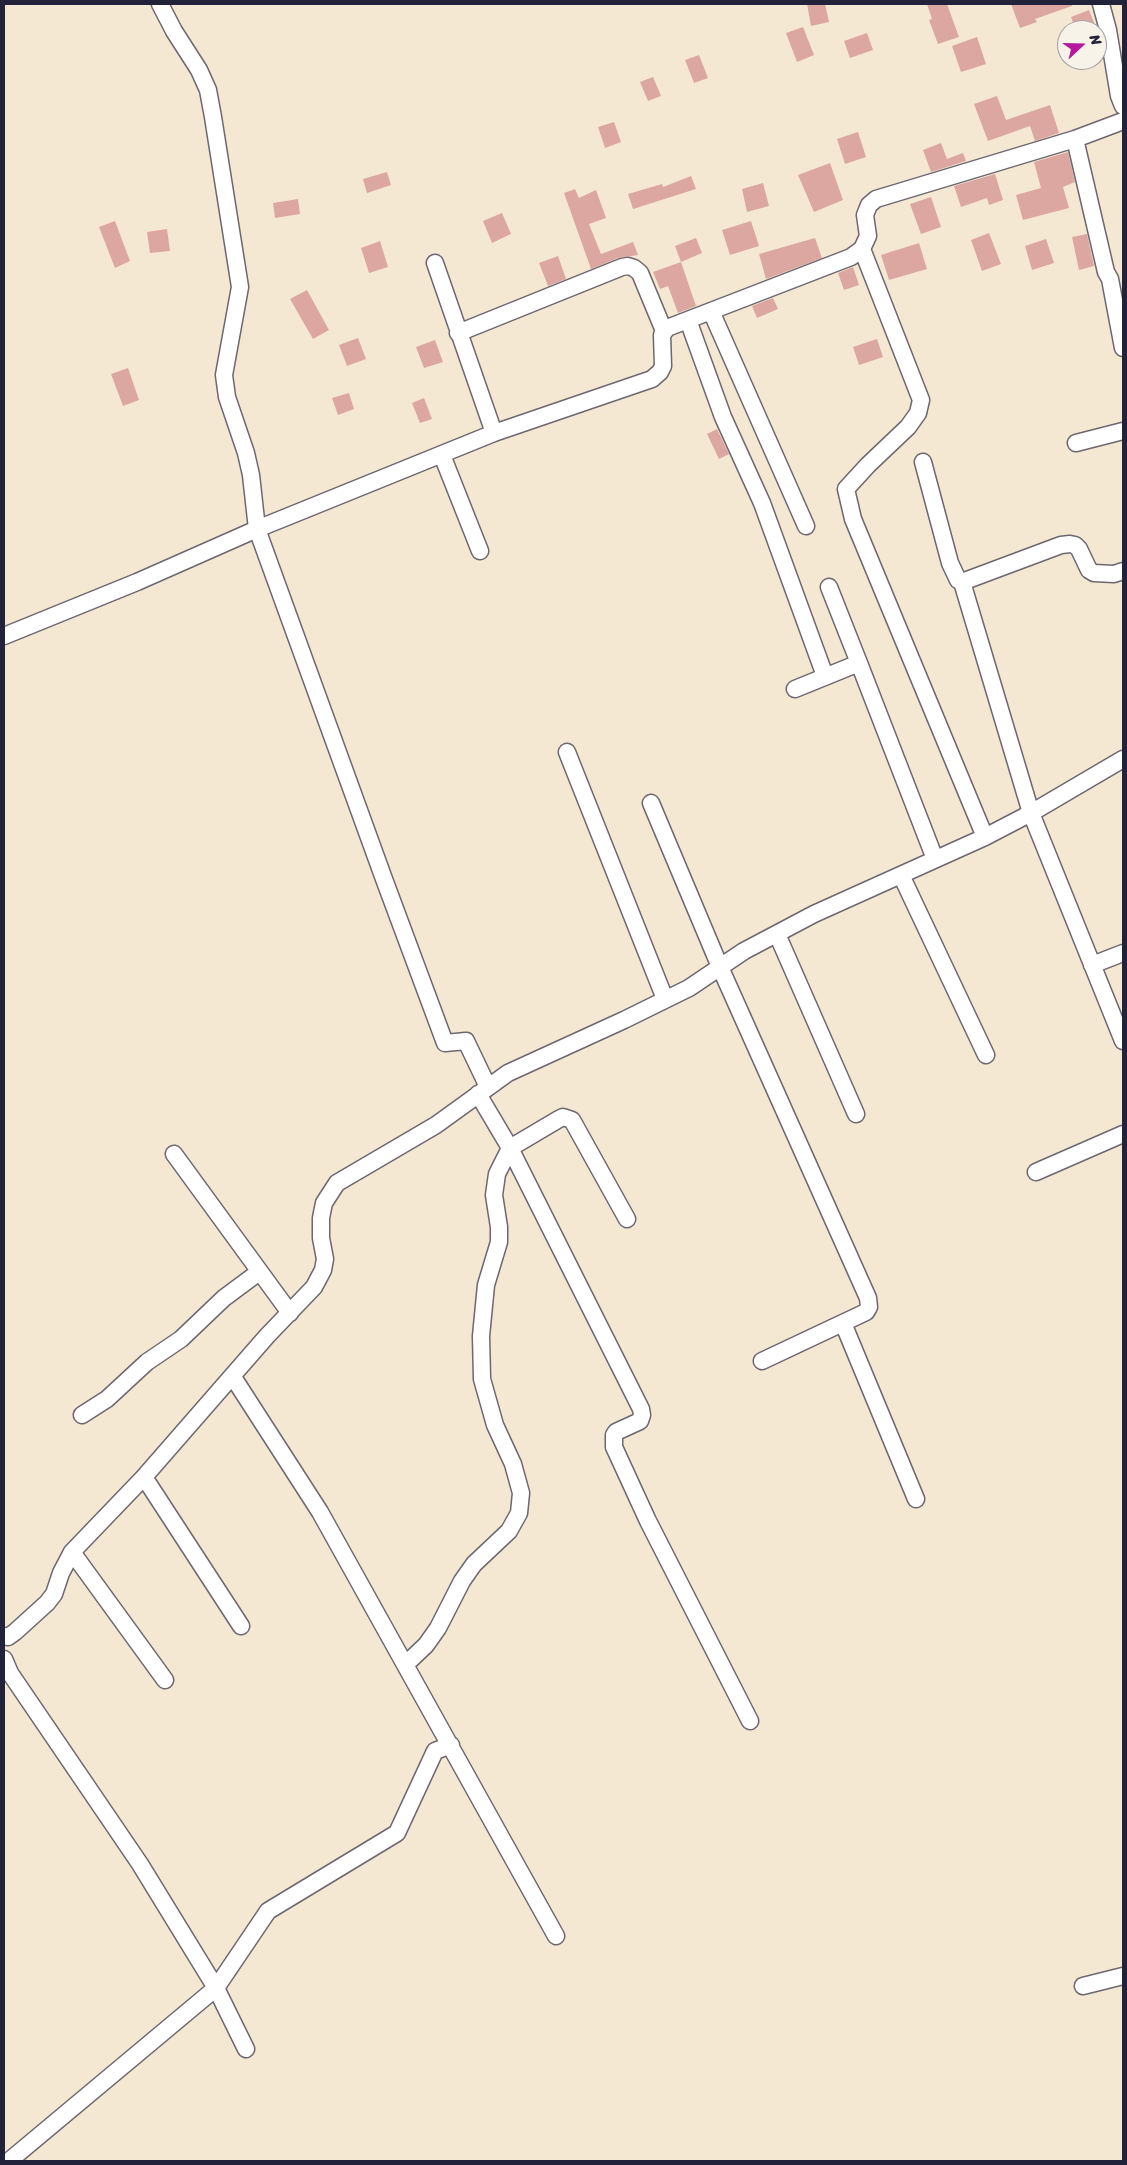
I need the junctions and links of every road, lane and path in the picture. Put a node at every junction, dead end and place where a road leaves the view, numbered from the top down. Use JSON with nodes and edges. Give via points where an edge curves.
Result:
{"nodes":[{"id":1,"x":160,"y":4,"type":"edge"},
{"id":2,"x":1100,"y":4,"type":"edge"},
{"id":3,"x":1123,"y":106,"type":"edge"},
{"id":4,"x":1123,"y":121,"type":"edge"},
{"id":5,"x":1075,"y":139,"type":"junction"},
{"id":6,"x":862,"y":249,"type":"junction"},
{"id":7,"x":435,"y":263,"type":"dead end"},
{"id":8,"x":711,"y":311,"type":"junction"},
{"id":9,"x":688,"y":320,"type":"junction"},
{"id":10,"x":664,"y":331,"type":"junction"},
{"id":11,"x":458,"y":333,"type":"junction"},
{"id":12,"x":1123,"y":348,"type":"edge"},
{"id":13,"x":1123,"y":431,"type":"edge"},
{"id":14,"x":494,"y":433,"type":"junction"},
{"id":15,"x":1076,"y":443,"type":"dead end"},
{"id":16,"x":442,"y":455,"type":"junction"},
{"id":17,"x":923,"y":462,"type":"dead end"},
{"id":18,"x":806,"y":526,"type":"dead end"},
{"id":19,"x":257,"y":529,"type":"junction"},
{"id":20,"x":480,"y":551,"type":"dead end"},
{"id":21,"x":1123,"y":571,"type":"edge"},
{"id":22,"x":962,"y":582,"type":"junction"},
{"id":23,"x":829,"y":587,"type":"dead end"},
{"id":24,"x":4,"y":636,"type":"edge"},
{"id":25,"x":859,"y":663,"type":"junction"},
{"id":26,"x":825,"y":676,"type":"junction"},
{"id":27,"x":795,"y":689,"type":"dead end"},
{"id":28,"x":567,"y":752,"type":"dead end"},
{"id":29,"x":1123,"y":758,"type":"edge"},
{"id":30,"x":651,"y":804,"type":"dead end"},
{"id":31,"x":1031,"y":813,"type":"junction"},
{"id":32,"x":985,"y":837,"type":"junction"},
{"id":33,"x":934,"y":859,"type":"junction"},
{"id":34,"x":900,"y":875,"type":"junction"},
{"id":35,"x":777,"y":934,"type":"junction"},
{"id":36,"x":1123,"y":953,"type":"edge"},
{"id":37,"x":1092,"y":965,"type":"junction"},
{"id":38,"x":720,"y":967,"type":"junction"},
{"id":39,"x":665,"y":999,"type":"junction"},
{"id":40,"x":1123,"y":1041,"type":"edge"},
{"id":41,"x":986,"y":1055,"type":"dead end"},
{"id":42,"x":483,"y":1090,"type":"junction"},
{"id":43,"x":856,"y":1114,"type":"dead end"},
{"id":44,"x":1123,"y":1134,"type":"edge"},
{"id":45,"x":510,"y":1148,"type":"junction"},
{"id":46,"x":174,"y":1154,"type":"dead end"},
{"id":47,"x":1036,"y":1172,"type":"dead end"},
{"id":48,"x":627,"y":1219,"type":"dead end"},
{"id":49,"x":260,"y":1272,"type":"junction"},
{"id":50,"x":290,"y":1313,"type":"junction"},
{"id":51,"x":843,"y":1323,"type":"junction"},
{"id":52,"x":762,"y":1360,"type":"dead end"},
{"id":53,"x":233,"y":1377,"type":"junction"},
{"id":54,"x":82,"y":1415,"type":"dead end"},
{"id":55,"x":144,"y":1477,"type":"junction"},
{"id":56,"x":916,"y":1499,"type":"dead end"},
{"id":57,"x":72,"y":1552,"type":"junction"},
{"id":58,"x":241,"y":1626,"type":"dead end"},
{"id":59,"x":4,"y":1637,"type":"edge"},
{"id":60,"x":4,"y":1659,"type":"edge"},
{"id":61,"x":406,"y":1664,"type":"junction"},
{"id":62,"x":165,"y":1680,"type":"dead end"},
{"id":63,"x":750,"y":1721,"type":"dead end"},
{"id":64,"x":451,"y":1745,"type":"junction"},
{"id":65,"x":556,"y":1936,"type":"dead end"},
{"id":66,"x":1123,"y":1976,"type":"edge"},
{"id":67,"x":1083,"y":1986,"type":"dead end"},
{"id":68,"x":216,"y":1988,"type":"junction"},
{"id":69,"x":246,"y":2049,"type":"dead end"},
{"id":70,"x":9,"y":2161,"type":"edge"}],
"edges":[{"from":1,"to":19,"type":"street","via":[[208,90],[240,287],[224,375],[227,397],[251,475]]},
{"from":2,"to":3,"type":"street"},
{"from":4,"to":5,"type":"street"},
{"from":5,"to":6,"type":"street","via":[[876,199],[865,215],[868,236]]},
{"from":5,"to":12,"type":"street","via":[[1110,279]]},
{"from":6,"to":8,"type":"street","via":[[851,257]]},
{"from":6,"to":32,"type":"street","via":[[921,400],[918,413],[908,427],[846,489],[852,519]]},
{"from":7,"to":11,"type":"street"},
{"from":8,"to":9,"type":"street"},
{"from":8,"to":18,"type":"street"},
{"from":9,"to":10,"type":"street"},
{"from":9,"to":26,"type":"street","via":[[723,417],[762,503]]},
{"from":10,"to":11,"type":"street","via":[[640,273],[622,266]]},
{"from":10,"to":14,"type":"street","via":[[663,366],[652,379]]},
{"from":11,"to":14,"type":"street"},
{"from":13,"to":15,"type":"street"},
{"from":14,"to":16,"type":"street"},
{"from":16,"to":19,"type":"street"},
{"from":16,"to":20,"type":"street"},
{"from":17,"to":22,"type":"street","via":[[950,563]]},
{"from":19,"to":24,"type":"street"},
{"from":19,"to":42,"type":"street","via":[[445,1043],[466,1041]]},
{"from":21,"to":22,"type":"street","via":[[1094,573],[1089,570],[1076,545],[1070,544]]},
{"from":22,"to":31,"type":"street"},
{"from":23,"to":25,"type":"street"},
{"from":25,"to":26,"type":"street"},
{"from":25,"to":33,"type":"street"},
{"from":26,"to":27,"type":"street"},
{"from":28,"to":39,"type":"street"},
{"from":29,"to":31,"type":"street"},
{"from":30,"to":38,"type":"street"},
{"from":31,"to":32,"type":"street"},
{"from":31,"to":37,"type":"street"},
{"from":32,"to":33,"type":"street"},
{"from":33,"to":34,"type":"street"},
{"from":34,"to":35,"type":"street"},
{"from":34,"to":41,"type":"street"},
{"from":35,"to":38,"type":"street"},
{"from":35,"to":43,"type":"street"},
{"from":36,"to":37,"type":"street"},
{"from":37,"to":40,"type":"street"},
{"from":38,"to":39,"type":"street","via":[[689,988]]},
{"from":38,"to":51,"type":"street","via":[[868,1298],[866,1312]]},
{"from":39,"to":42,"type":"street","via":[[508,1073]]},
{"from":42,"to":45,"type":"street"},
{"from":42,"to":50,"type":"street","via":[[436,1125],[337,1183],[324,1203],[321,1218],[326,1259],[323,1270],[314,1287]]},
{"from":44,"to":47,"type":"street"},
{"from":45,"to":48,"type":"street","via":[[559,1118],[572,1120]]},
{"from":45,"to":61,"type":"street","via":[[497,1174],[494,1195],[500,1227],[499,1242],[486,1285],[481,1336],[482,1379],[495,1424],[513,1464],[521,1493],[519,1513],[509,1531],[474,1564],[438,1628]]},
{"from":45,"to":63,"type":"street","via":[[641,1409],[640,1421],[616,1432],[614,1447]]},
{"from":46,"to":49,"type":"street"},
{"from":49,"to":50,"type":"street"},
{"from":49,"to":54,"type":"street","via":[[218,1303],[182,1339],[147,1362],[107,1399]]},
{"from":50,"to":53,"type":"street"},
{"from":51,"to":52,"type":"street"},
{"from":51,"to":56,"type":"street"},
{"from":53,"to":55,"type":"street"},
{"from":53,"to":61,"type":"street","via":[[320,1512]]},
{"from":55,"to":57,"type":"street"},
{"from":55,"to":58,"type":"street"},
{"from":57,"to":59,"type":"street","via":[[47,1603],[15,1632]]},
{"from":57,"to":62,"type":"street"},
{"from":60,"to":68,"type":"street","via":[[10,1673],[140,1864]]},
{"from":61,"to":64,"type":"street"},
{"from":64,"to":65,"type":"street"},
{"from":64,"to":68,"type":"street","via":[[435,1751],[397,1833],[268,1911]]},
{"from":66,"to":67,"type":"street"},
{"from":68,"to":69,"type":"street"},
{"from":68,"to":70,"type":"street"}]}
